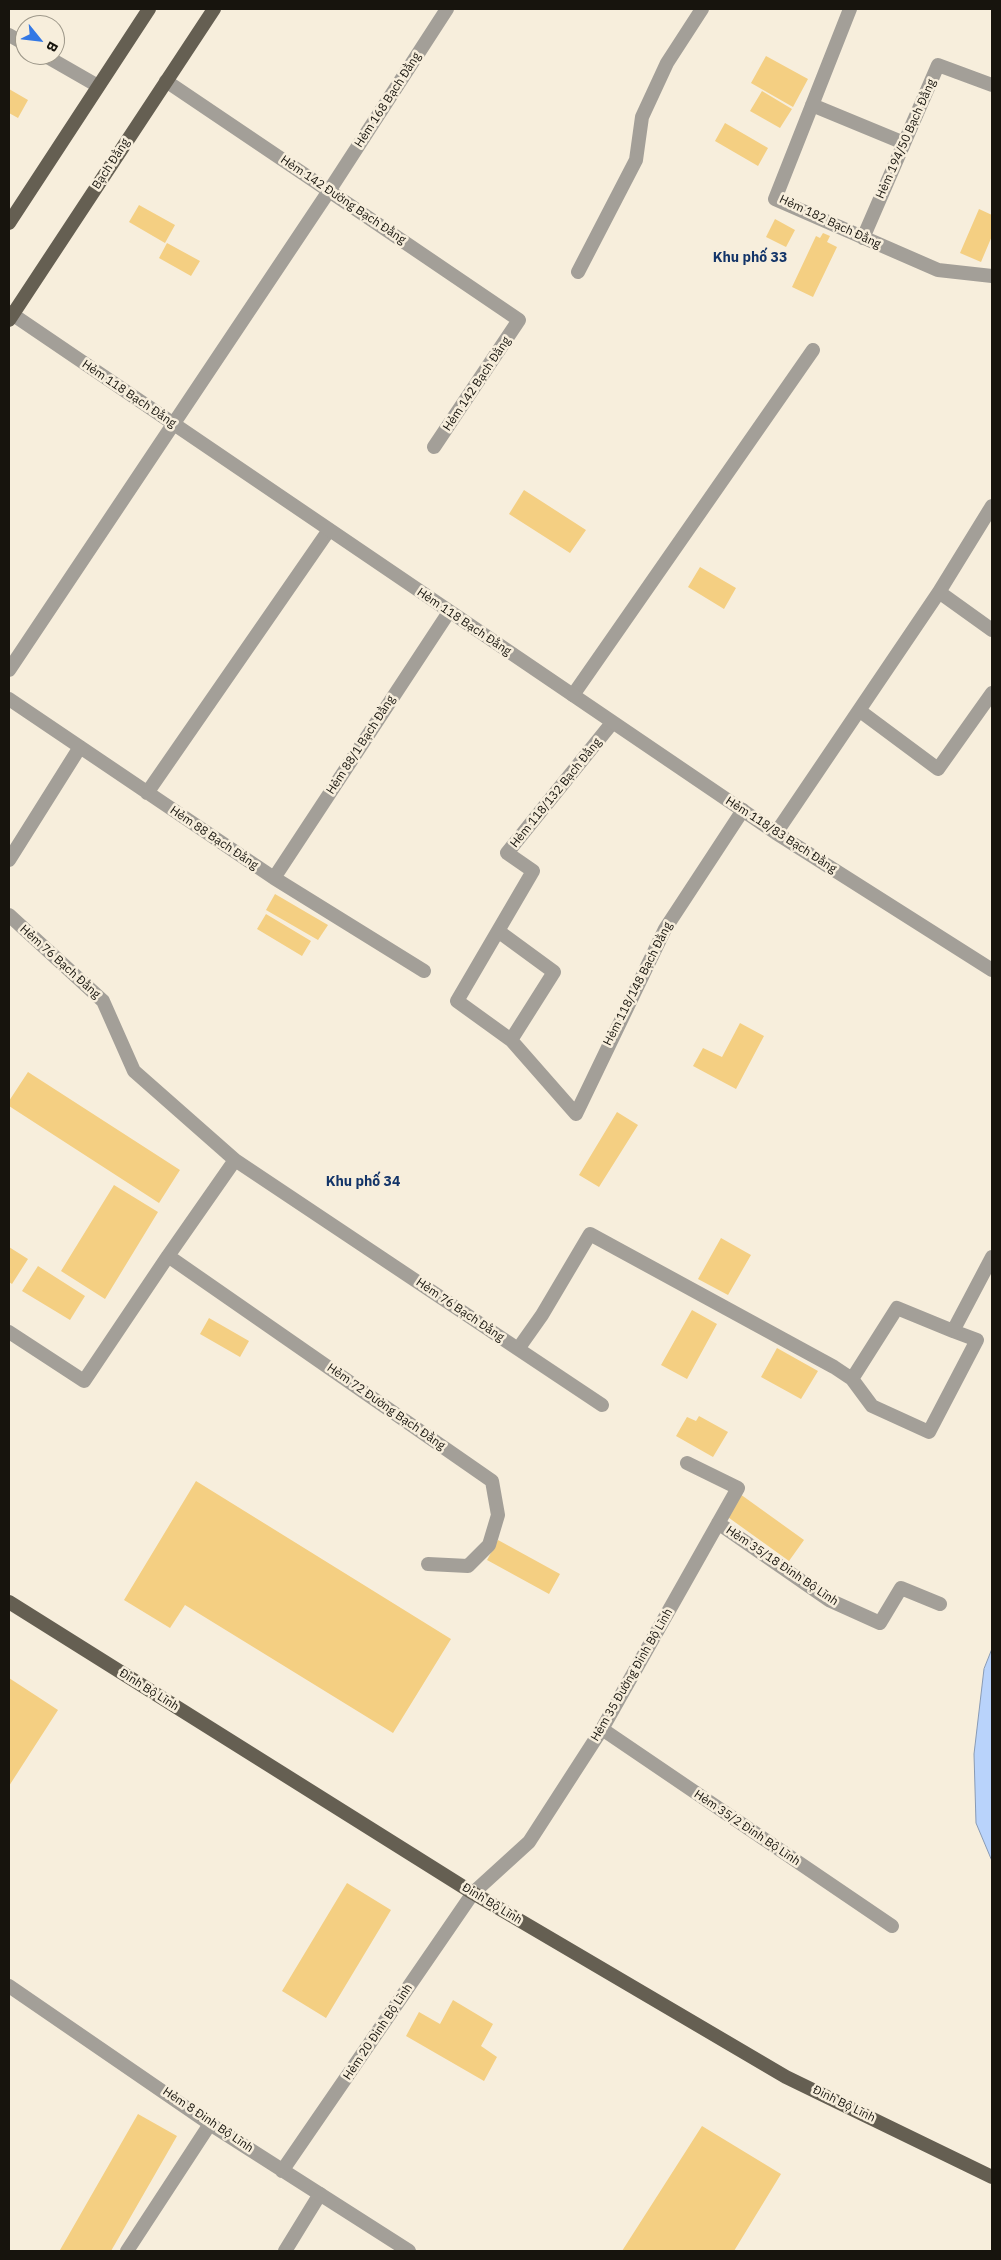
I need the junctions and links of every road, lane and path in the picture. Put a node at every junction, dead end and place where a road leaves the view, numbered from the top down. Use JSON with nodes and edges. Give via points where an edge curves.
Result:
{"nodes":[{"id":1,"x":148,"y":9,"type":"edge"},
{"id":2,"x":214,"y":9,"type":"edge"},
{"id":3,"x":447,"y":9,"type":"edge"},
{"id":4,"x":702,"y":9,"type":"edge"},
{"id":5,"x":850,"y":9,"type":"edge"},
{"id":6,"x":61,"y":65,"type":"edge"},
{"id":7,"x":166,"y":81,"type":"junction"},
{"id":8,"x":992,"y":85,"type":"edge"},
{"id":9,"x":98,"y":86,"type":"junction"},
{"id":10,"x":812,"y":105,"type":"junction"},
{"id":11,"x":904,"y":143,"type":"junction"},
{"id":12,"x":329,"y":191,"type":"junction"},
{"id":13,"x":9,"y":223,"type":"edge"},
{"id":14,"x":863,"y":238,"type":"junction"},
{"id":15,"x":578,"y":272,"type":"dead end"},
{"id":16,"x":992,"y":276,"type":"edge"},
{"id":17,"x":10,"y":316,"type":"edge"},
{"id":18,"x":519,"y":320,"type":"joint"},
{"id":19,"x":813,"y":350,"type":"dead end"},
{"id":20,"x":172,"y":424,"type":"junction"},
{"id":21,"x":434,"y":447,"type":"dead end"},
{"id":22,"x":992,"y":506,"type":"edge"},
{"id":23,"x":329,"y":530,"type":"junction"},
{"id":24,"x":939,"y":592,"type":"junction"},
{"id":25,"x":449,"y":612,"type":"junction"},
{"id":26,"x":992,"y":630,"type":"edge"},
{"id":27,"x":9,"y":670,"type":"edge"},
{"id":28,"x":992,"y":693,"type":"edge"},
{"id":29,"x":573,"y":695,"type":"junction"},
{"id":30,"x":9,"y":699,"type":"edge"},
{"id":31,"x":860,"y":711,"type":"junction"},
{"id":32,"x":612,"y":723,"type":"junction"},
{"id":33,"x":80,"y":747,"type":"junction"},
{"id":34,"x":147,"y":793,"type":"junction"},
{"id":35,"x":743,"y":810,"type":"junction"},
{"id":36,"x":776,"y":833,"type":"junction"},
{"id":37,"x":9,"y":860,"type":"edge"},
{"id":38,"x":274,"y":878,"type":"junction"},
{"id":39,"x":9,"y":915,"type":"edge"},
{"id":40,"x":498,"y":931,"type":"junction"},
{"id":41,"x":992,"y":970,"type":"edge"},
{"id":42,"x":424,"y":971,"type":"dead end"},
{"id":43,"x":511,"y":1040,"type":"junction"},
{"id":44,"x":576,"y":1114,"type":"joint"},
{"id":45,"x":235,"y":1160,"type":"junction"},
{"id":46,"x":168,"y":1256,"type":"junction"},
{"id":47,"x":992,"y":1257,"type":"edge"},
{"id":48,"x":989,"y":1272,"type":"edge"},
{"id":49,"x":953,"y":1330,"type":"junction"},
{"id":50,"x":9,"y":1332,"type":"edge"},
{"id":51,"x":518,"y":1349,"type":"junction"},
{"id":52,"x":852,"y":1378,"type":"junction"},
{"id":53,"x":602,"y":1405,"type":"dead end"},
{"id":54,"x":687,"y":1463,"type":"dead end"},
{"id":55,"x":718,"y":1523,"type":"junction"},
{"id":56,"x":428,"y":1564,"type":"dead end"},
{"id":57,"x":9,"y":1602,"type":"edge"},
{"id":58,"x":940,"y":1604,"type":"dead end"},
{"id":59,"x":602,"y":1729,"type":"junction"},
{"id":60,"x":473,"y":1893,"type":"junction"},
{"id":61,"x":892,"y":1926,"type":"dead end"},
{"id":62,"x":9,"y":1986,"type":"edge"},
{"id":63,"x":210,"y":2124,"type":"junction"},
{"id":64,"x":282,"y":2171,"type":"junction"},
{"id":65,"x":992,"y":2177,"type":"edge"},
{"id":66,"x":320,"y":2194,"type":"junction"},
{"id":67,"x":127,"y":2251,"type":"edge"},
{"id":68,"x":285,"y":2251,"type":"edge"},
{"id":69,"x":409,"y":2251,"type":"edge"}],
"edges":[{"from":1,"to":9,"type":"main road"},
{"from":2,"to":7,"type":"main road","name":"Bạch Đằng"},
{"from":3,"to":12,"type":"street","name":"Hẻm 168 Bạch Đằng"},
{"from":4,"to":15,"type":"street","via":[[668,63],[642,117],[636,160]]},
{"from":5,"to":10,"type":"street","name":"Hẻm 182 Bạch Đằng"},
{"from":6,"to":9,"type":"street"},
{"from":7,"to":12,"type":"street","name":"Hẻm 142 Đường Bạch Đằng"},
{"from":7,"to":17,"type":"main road","name":"Bạch Đằng"},
{"from":8,"to":11,"type":"street","name":"Hẻm 194/50 Bạch Đằng","via":[[938,65]]},
{"from":9,"to":13,"type":"main road"},
{"from":10,"to":11,"type":"street"},
{"from":10,"to":14,"type":"street","name":"Hẻm 182 Bạch Đằng","via":[[775,199]]},
{"from":11,"to":14,"type":"street","name":"Hẻm 194/50 Bạch Đằng"},
{"from":12,"to":18,"type":"street","name":"Hẻm 142 Đường Bạch Đằng"},
{"from":12,"to":20,"type":"street","name":"Hẻm 168 Bạch Đằng"},
{"from":14,"to":16,"type":"street","name":"Hẻm 182 Bạch Đằng","via":[[938,270]]},
{"from":17,"to":20,"type":"street","name":"Hẻm 118 Bạch Đằng"},
{"from":18,"to":21,"type":"street","name":"Hẻm 142 Bạch Đằng"},
{"from":19,"to":29,"type":"street"},
{"from":20,"to":23,"type":"street","name":"Hẻm 118 Bạch Đằng"},
{"from":20,"to":27,"type":"street","name":"Hẻm 168 Bạch Đằng"},
{"from":22,"to":24,"type":"street"},
{"from":23,"to":25,"type":"street","name":"Hẻm 118 Bạch Đằng"},
{"from":23,"to":34,"type":"street"},
{"from":24,"to":26,"type":"street"},
{"from":24,"to":31,"type":"street"},
{"from":25,"to":29,"type":"street","name":"Hẻm 118 Bạch Đằng"},
{"from":25,"to":38,"type":"street","name":"Hẻm 88/1 Bạch Đằng"},
{"from":28,"to":31,"type":"street","via":[[938,769]]},
{"from":29,"to":32,"type":"street","name":"Hẻm 118/83 Bạch Đằng"},
{"from":30,"to":33,"type":"street","name":"Hẻm 88 Bạch Đằng"},
{"from":31,"to":36,"type":"street"},
{"from":32,"to":35,"type":"street","name":"Hẻm 118/83 Bạch Đằng"},
{"from":32,"to":40,"type":"street","name":"Hẻm 118/132 Bạch Đằng","via":[[507,853],[533,871]]},
{"from":33,"to":34,"type":"street","name":"Hẻm 88 Bạch Đằng"},
{"from":33,"to":37,"type":"street"},
{"from":34,"to":38,"type":"street","name":"Hẻm 88 Bạch Đằng"},
{"from":35,"to":36,"type":"street","name":"Hẻm 118/83 Bạch Đằng"},
{"from":35,"to":44,"type":"street","name":"Hẻm 118/148 Bạch Đằng","via":[[665,929]]},
{"from":36,"to":41,"type":"street","name":"Hẻm 118/83 Bạch Đằng"},
{"from":38,"to":42,"type":"street","name":"Hẻm 88 Bạch Đằng"},
{"from":39,"to":45,"type":"street","name":"Hẻm 76 Bạch Đằng","via":[[103,1001],[134,1071]]},
{"from":40,"to":43,"type":"street","name":"Hẻm 118/132 Bạch Đằng","via":[[457,1001]]},
{"from":40,"to":43,"type":"street","via":[[554,972]]},
{"from":43,"to":44,"type":"street","name":"Hẻm 118/132 Bạch Đằng"},
{"from":45,"to":46,"type":"street"},
{"from":45,"to":51,"type":"street","name":"Hẻm 76 Bạch Đằng"},
{"from":46,"to":50,"type":"street","via":[[84,1381]]},
{"from":46,"to":56,"type":"street","name":"Hẻm 72 Đường Bạch Đằng","via":[[492,1481],[498,1515],[489,1545],[468,1566]]},
{"from":47,"to":48,"type":"street"},
{"from":48,"to":49,"type":"street"},
{"from":49,"to":52,"type":"street","via":[[897,1308]]},
{"from":49,"to":52,"type":"street","name":"Hẻm 76 Bạch Đằng","via":[[977,1340],[929,1432],[872,1406]]},
{"from":51,"to":52,"type":"street","name":"Hẻm 76 Bạch Đằng","via":[[590,1234]]},
{"from":51,"to":53,"type":"street"},
{"from":54,"to":55,"type":"street","name":"Hẻm 35 Đường Đinh Bộ Lĩnh","via":[[738,1488]]},
{"from":55,"to":58,"type":"street","name":"Hẻm 35/18 Đinh Bộ Lĩnh","via":[[829,1600],[880,1623],[901,1588]]},
{"from":55,"to":59,"type":"street","name":"Hẻm 35 Đường Đinh Bộ Lĩnh"},
{"from":57,"to":60,"type":"main road","name":"Đinh Bộ Lĩnh"},
{"from":59,"to":60,"type":"street","name":"Hẻm 35 Đường Đinh Bộ Lĩnh","via":[[529,1842]]},
{"from":59,"to":61,"type":"street","name":"Hẻm 35/2 Đinh Bộ Lĩnh"},
{"from":60,"to":64,"type":"street","name":"Hẻm 20 Đinh Bộ Lĩnh"},
{"from":60,"to":65,"type":"main road","name":"Đinh Bộ Lĩnh","via":[[786,2076]]},
{"from":62,"to":63,"type":"street","name":"Hẻm 8 Đinh Bộ Lĩnh"},
{"from":63,"to":64,"type":"street","name":"Hẻm 8 Đinh Bộ Lĩnh"},
{"from":63,"to":67,"type":"street"},
{"from":64,"to":66,"type":"street","name":"Hẻm 8 Đinh Bộ Lĩnh"},
{"from":66,"to":68,"type":"street"},
{"from":66,"to":69,"type":"street","name":"Hẻm 8 Đinh Bộ Lĩnh"}]}
